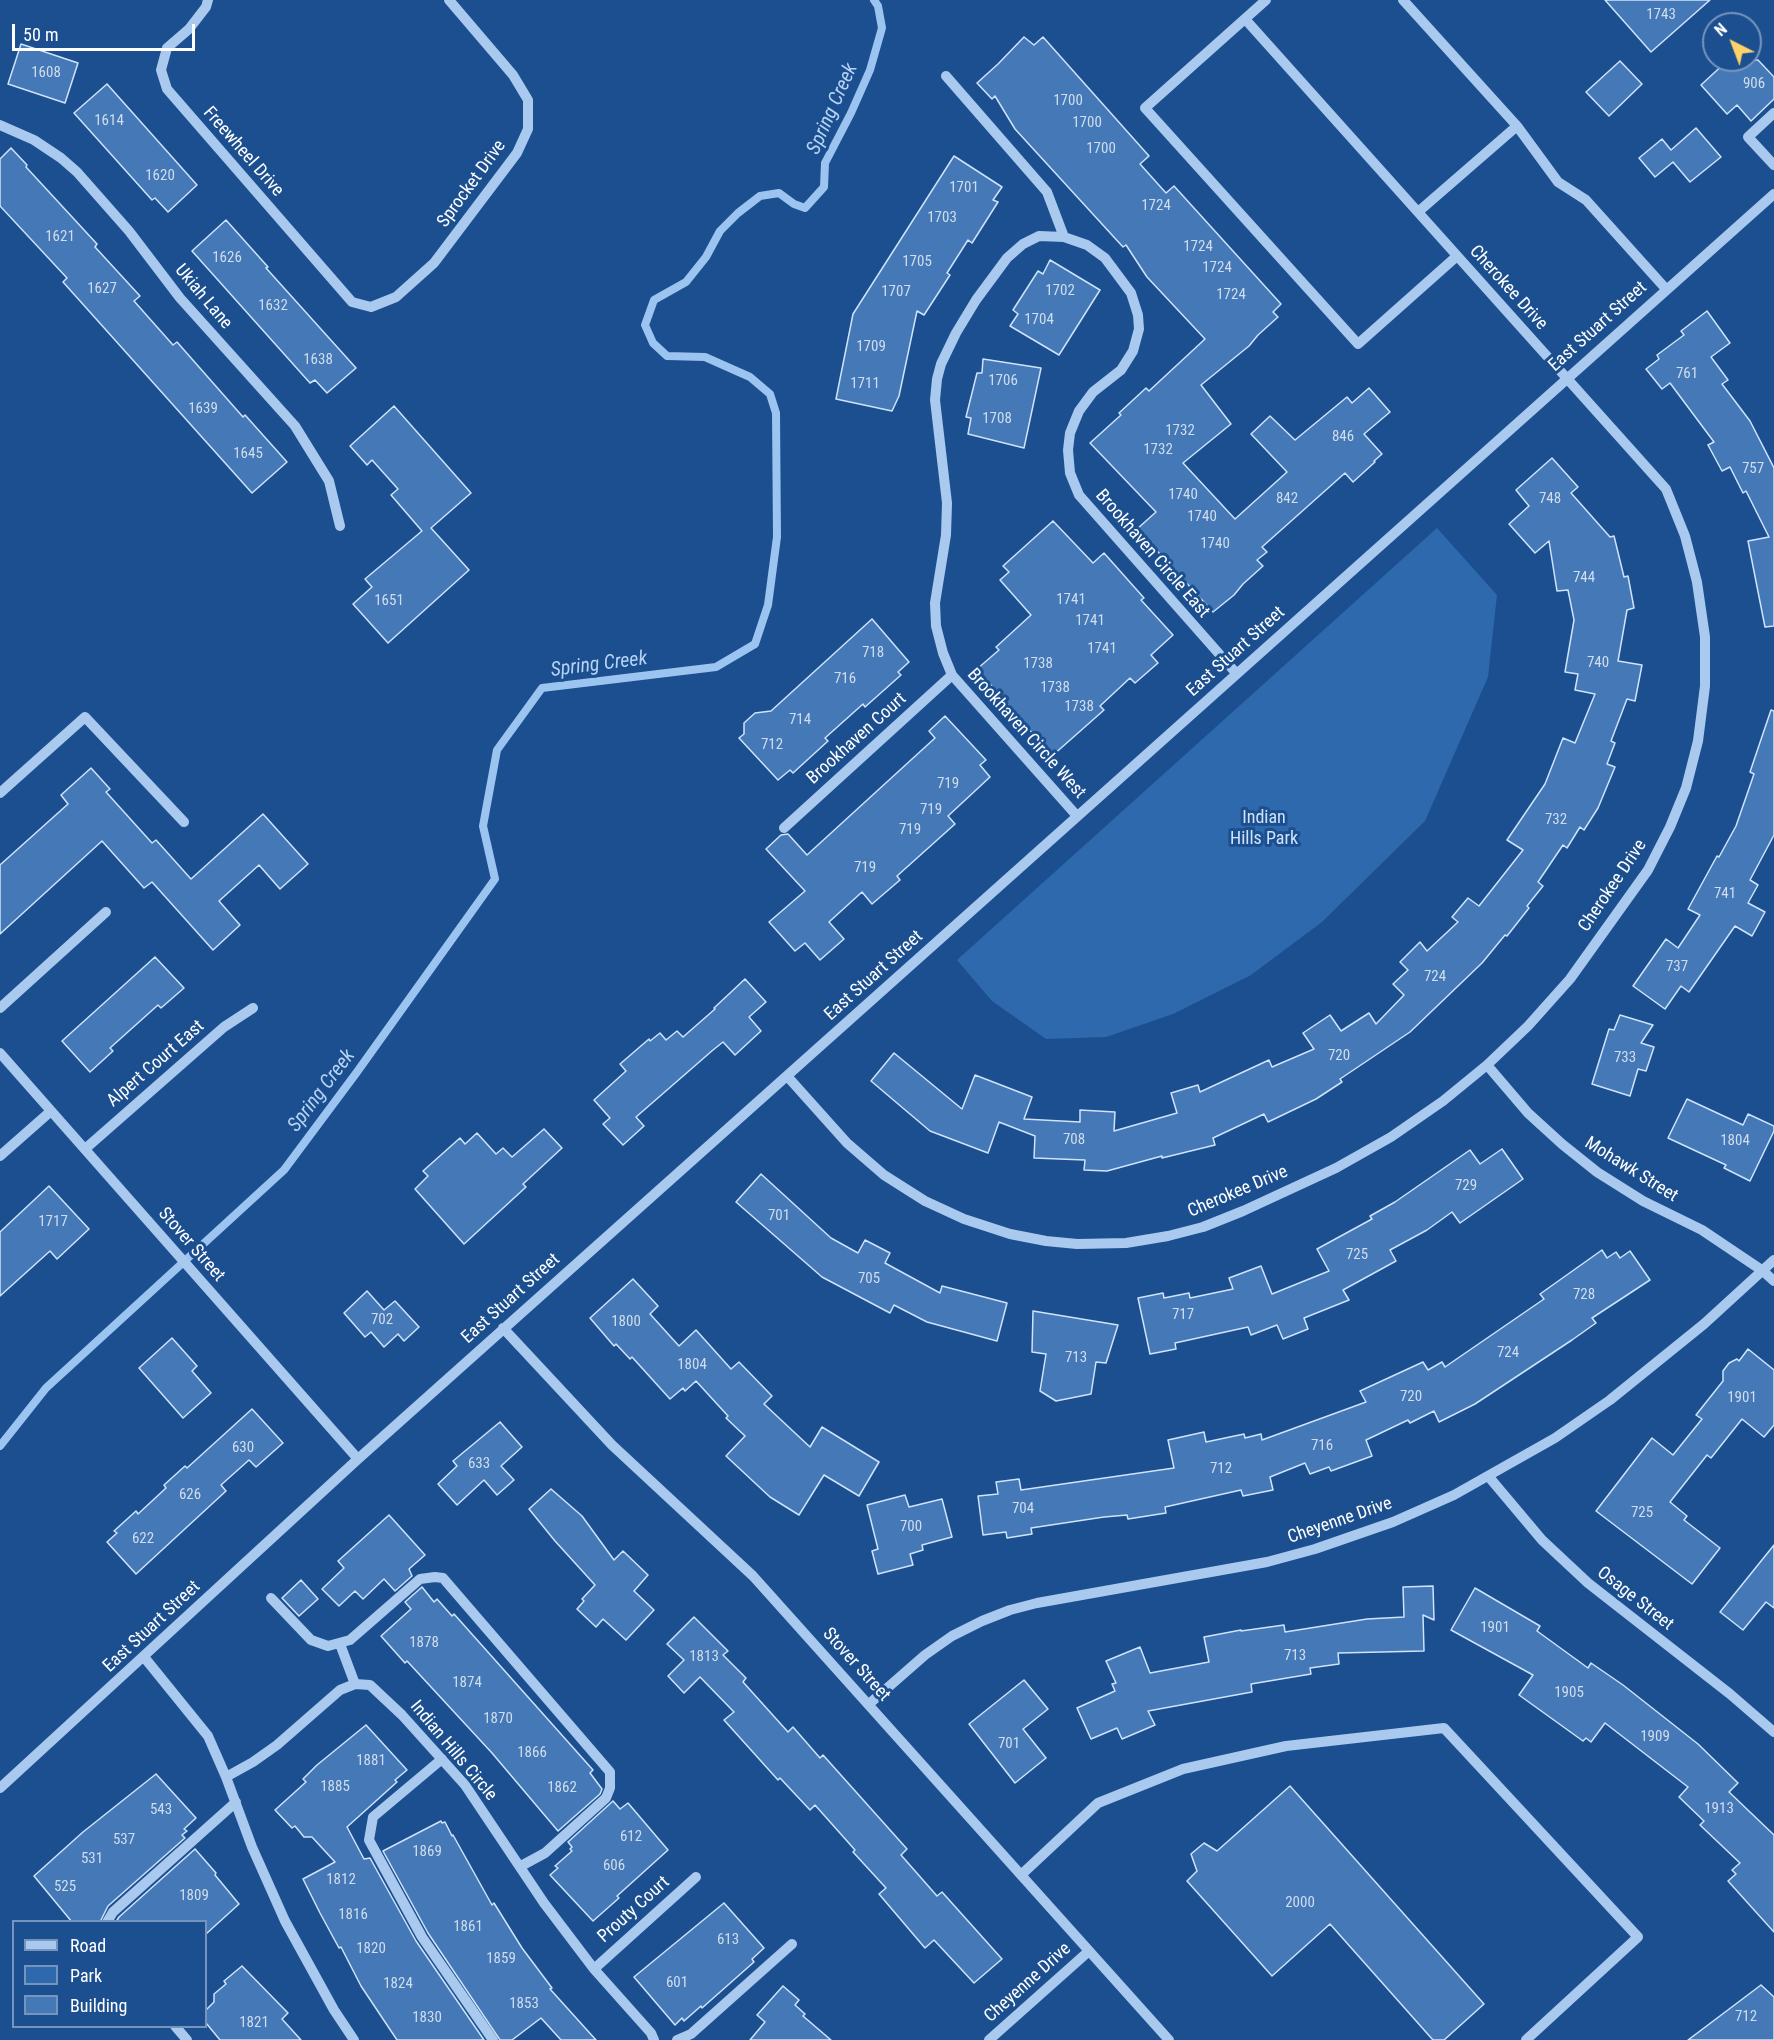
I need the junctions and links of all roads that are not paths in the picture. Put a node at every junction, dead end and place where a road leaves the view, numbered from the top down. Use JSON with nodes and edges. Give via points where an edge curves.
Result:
{"nodes":[{"id":1,"x":208,"y":0,"type":"edge"},
{"id":2,"x":449,"y":0,"type":"edge"},
{"id":3,"x":1266,"y":0,"type":"edge"},
{"id":4,"x":1403,"y":0,"type":"edge"},
{"id":5,"x":1245,"y":19,"type":"junction"},
{"id":6,"x":946,"y":76,"type":"dead end"},
{"id":7,"x":1774,"y":112,"type":"edge"},
{"id":8,"x":0,"y":125,"type":"edge"},
{"id":9,"x":1517,"y":126,"type":"junction"},
{"id":10,"x":1774,"y":165,"type":"edge"},
{"id":11,"x":1774,"y":194,"type":"edge"},
{"id":12,"x":1418,"y":212,"type":"junction"},
{"id":13,"x":1064,"y":237,"type":"junction"},
{"id":14,"x":1457,"y":256,"type":"junction"},
{"id":15,"x":1666,"y":289,"type":"junction"},
{"id":16,"x":371,"y":307,"type":"joint"},
{"id":17,"x":1566,"y":378,"type":"junction"},
{"id":18,"x":340,"y":526,"type":"dead end"},
{"id":19,"x":1236,"y":673,"type":"junction"},
{"id":20,"x":952,"y":675,"type":"junction"},
{"id":21,"x":0,"y":793,"type":"edge"},
{"id":22,"x":1077,"y":816,"type":"junction"},
{"id":23,"x":184,"y":822,"type":"dead end"},
{"id":24,"x":784,"y":828,"type":"dead end"},
{"id":25,"x":106,"y":912,"type":"dead end"},
{"id":26,"x":0,"y":1008,"type":"edge"},
{"id":27,"x":253,"y":1008,"type":"dead end"},
{"id":28,"x":0,"y":1053,"type":"edge"},
{"id":29,"x":1487,"y":1065,"type":"junction"},
{"id":30,"x":787,"y":1076,"type":"junction"},
{"id":31,"x":51,"y":1111,"type":"junction"},
{"id":32,"x":85,"y":1149,"type":"junction"},
{"id":33,"x":0,"y":1156,"type":"edge"},
{"id":34,"x":1774,"y":1260,"type":"edge"},
{"id":35,"x":1763,"y":1271,"type":"junction"},
{"id":36,"x":1774,"y":1281,"type":"edge"},
{"id":37,"x":503,"y":1328,"type":"junction"},
{"id":38,"x":358,"y":1459,"type":"junction"},
{"id":39,"x":1490,"y":1477,"type":"junction"},
{"id":40,"x":272,"y":1598,"type":"dead end"},
{"id":41,"x":340,"y":1644,"type":"junction"},
{"id":42,"x":144,"y":1657,"type":"junction"},
{"id":43,"x":355,"y":1684,"type":"junction"},
{"id":44,"x":869,"y":1704,"type":"junction"},
{"id":45,"x":1774,"y":1732,"type":"edge"},
{"id":46,"x":442,"y":1759,"type":"junction"},
{"id":47,"x":226,"y":1777,"type":"junction"},
{"id":48,"x":0,"y":1788,"type":"edge"},
{"id":49,"x":236,"y":1802,"type":"junction"},
{"id":50,"x":521,"y":1866,"type":"junction"},
{"id":51,"x":1021,"y":1875,"type":"junction"},
{"id":52,"x":696,"y":1876,"type":"dead end"},
{"id":53,"x":108,"y":1920,"type":"edge"},
{"id":54,"x":792,"y":1944,"type":"dead end"},
{"id":55,"x":1089,"y":1951,"type":"junction"},
{"id":56,"x":594,"y":1969,"type":"junction"},
{"id":57,"x":177,"y":2028,"type":"edge"},
{"id":58,"x":187,"y":2040,"type":"edge"},
{"id":59,"x":354,"y":2040,"type":"edge"},
{"id":60,"x":493,"y":2040,"type":"edge"},
{"id":61,"x":654,"y":2040,"type":"edge"},
{"id":62,"x":677,"y":2040,"type":"edge"},
{"id":63,"x":988,"y":2040,"type":"edge"},
{"id":64,"x":1169,"y":2040,"type":"edge"},
{"id":65,"x":1526,"y":2040,"type":"edge"}],
"edges":[{"from":1,"to":16,"type":"street","name":"Freewheel Drive","via":[[189,29],[167,48],[161,70],[167,89],[352,302]]},
{"from":2,"to":16,"type":"street","name":"Sprocket Drive","via":[[513,75],[528,100],[528,129],[517,153],[434,263],[396,297]]},
{"from":3,"to":5,"type":"street"},
{"from":4,"to":9,"type":"street"},
{"from":5,"to":12,"type":"street","name":"Cherokee Drive"},
{"from":5,"to":14,"type":"street","via":[[1146,108],[1358,344]]},
{"from":6,"to":13,"type":"street","via":[[1047,192]]},
{"from":7,"to":10,"type":"street","via":[[1748,137]]},
{"from":8,"to":18,"type":"street","name":"Ukiah Lane","via":[[34,140],[77,172],[180,298],[295,426],[329,481]]},
{"from":9,"to":12,"type":"street"},
{"from":9,"to":15,"type":"street","via":[[1558,182],[1586,200]]},
{"from":11,"to":15,"type":"street","name":"East Stuart Street"},
{"from":12,"to":14,"type":"street","name":"Cherokee Drive"},
{"from":13,"to":19,"type":"street","name":"Brookhaven Circle East","via":[[1087,245],[1105,258],[1131,293],[1139,329],[1133,351],[1121,370],[1093,392],[1079,411],[1070,433],[1070,474],[1086,504]]},
{"from":13,"to":20,"type":"street","name":"Brookhaven Circle West","via":[[1039,236],[1007,258],[956,333],[937,379],[935,400],[947,504],[935,603],[936,626]]},
{"from":14,"to":17,"type":"street","name":"Cherokee Drive"},
{"from":15,"to":17,"type":"street","name":"East Stuart Street"},
{"from":17,"to":19,"type":"street","name":"East Stuart Street"},
{"from":17,"to":29,"type":"street","name":"Cherokee Drive","via":[[1666,489],[1685,536],[1697,582],[1705,637],[1705,686],[1698,741],[1686,788],[1648,870],[1570,978]]},
{"from":19,"to":22,"type":"street","name":"East Stuart Street"},
{"from":20,"to":22,"type":"street","name":"Brookhaven Circle West"},
{"from":20,"to":24,"type":"street","name":"Brookhaven Court"},
{"from":21,"to":23,"type":"street","via":[[85,717]]},
{"from":22,"to":30,"type":"street","name":"East Stuart Street"},
{"from":25,"to":26,"type":"street"},
{"from":27,"to":32,"type":"street","name":"Alpert Court East","via":[[224,1027]]},
{"from":28,"to":31,"type":"street","name":"Stover Street"},
{"from":29,"to":30,"type":"street","name":"Cherokee Drive","via":[[1391,1137],[1244,1211],[1168,1236],[1087,1244],[1011,1234],[925,1201],[884,1175],[847,1143]]},
{"from":29,"to":35,"type":"street","name":"Mohawk Street","via":[[1528,1113],[1597,1172],[1643,1202],[1702,1230]]},
{"from":30,"to":37,"type":"street","name":"East Stuart Street"},
{"from":31,"to":32,"type":"street","name":"Stover Street"},
{"from":31,"to":33,"type":"street"},
{"from":32,"to":38,"type":"street","name":"Stover Street"},
{"from":34,"to":35,"type":"street","name":"Cheyenne Drive"},
{"from":35,"to":36,"type":"street","name":"Mohawk Street"},
{"from":35,"to":39,"type":"street","name":"Cheyenne Drive","via":[[1610,1400]]},
{"from":37,"to":38,"type":"street","name":"East Stuart Street"},
{"from":37,"to":44,"type":"street","name":"Stover Street","via":[[612,1445],[753,1576]]},
{"from":38,"to":42,"type":"street","name":"East Stuart Street"},
{"from":39,"to":44,"type":"street","name":"Cheyenne Drive","via":[[1393,1522],[1295,1555],[1037,1603],[982,1621],[925,1655]]},
{"from":39,"to":45,"type":"street","name":"Osage Street","via":[[1542,1540],[1587,1583]]},
{"from":40,"to":41,"type":"street","via":[[310,1640],[328,1646]]},
{"from":41,"to":43,"type":"street"},
{"from":41,"to":50,"type":"street","via":[[350,1640],[420,1579],[443,1578],[610,1772],[606,1798],[545,1853]]},
{"from":42,"to":47,"type":"street","via":[[208,1736]]},
{"from":42,"to":48,"type":"street","name":"East Stuart Street"},
{"from":43,"to":46,"type":"street","name":"Indian Hills Circle","via":[[370,1685]]},
{"from":43,"to":47,"type":"street","via":[[340,1690],[277,1745]]},
{"from":44,"to":51,"type":"street","name":"Stover Street"},
{"from":46,"to":50,"type":"street","name":"Indian Hills Circle","via":[[465,1785]]},
{"from":46,"to":60,"type":"street","via":[[373,1817],[369,1839],[422,1937]]},
{"from":47,"to":49,"type":"street"},
{"from":49,"to":53,"type":"street"},
{"from":49,"to":59,"type":"street","via":[[285,1921]]},
{"from":50,"to":56,"type":"street","name":"Indian Hills Circle"},
{"from":51,"to":55,"type":"street","name":"Stover Street"},
{"from":51,"to":65,"type":"street","via":[[1098,1803],[1183,1769],[1286,1746],[1444,1728],[1638,1937]]},
{"from":52,"to":56,"type":"street","name":"Prouty Court"},
{"from":54,"to":62,"type":"street","via":[[691,2034]]},
{"from":55,"to":63,"type":"street","name":"Cheyenne Drive"},
{"from":55,"to":64,"type":"street","name":"Stover Street"},
{"from":56,"to":61,"type":"street","name":"Indian Hills Circle"},
{"from":57,"to":58,"type":"street"}]}
